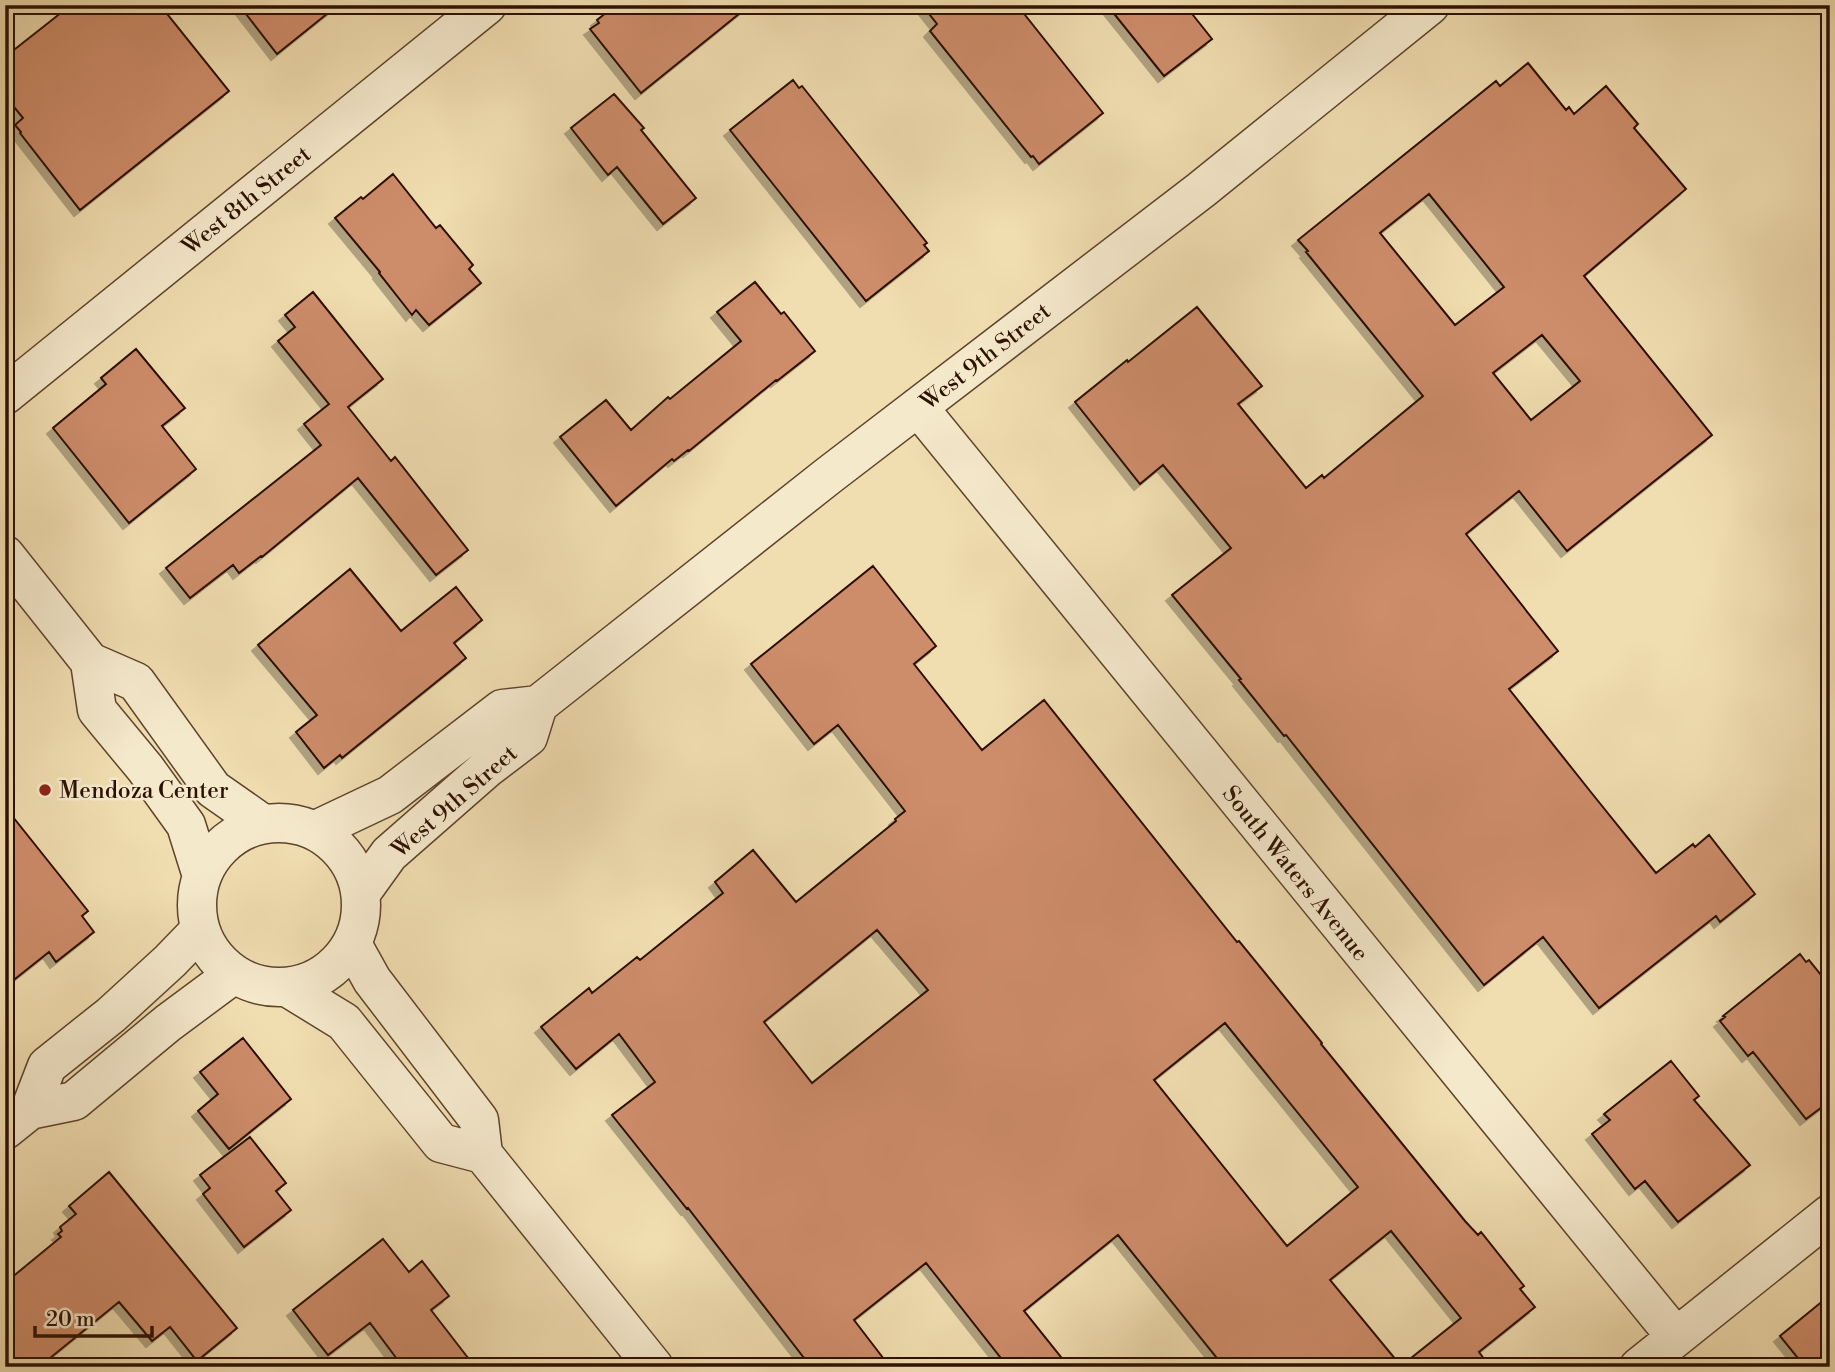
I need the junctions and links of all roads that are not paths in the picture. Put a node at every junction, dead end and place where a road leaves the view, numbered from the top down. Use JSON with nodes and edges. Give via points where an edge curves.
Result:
{"nodes":[{"id":1,"x":487,"y":5,"type":"edge"},
{"id":2,"x":1430,"y":5,"type":"edge"},
{"id":3,"x":5,"y":396,"type":"edge"},
{"id":4,"x":918,"y":407,"type":"junction"},
{"id":5,"x":5,"y":555,"type":"edge"},
{"id":6,"x":90,"y":662,"type":"junction"},
{"id":7,"x":538,"y":705,"type":"junction"},
{"id":8,"x":263,"y":824,"type":"junction"},
{"id":9,"x":316,"y":831,"type":"junction"},
{"id":10,"x":202,"y":876,"type":"junction"},
{"id":11,"x":361,"y":893,"type":"junction"},
{"id":12,"x":200,"y":930,"type":"junction"},
{"id":13,"x":352,"y":944,"type":"junction"},
{"id":14,"x":234,"y":974,"type":"junction"},
{"id":15,"x":287,"y":987,"type":"junction"},
{"id":16,"x":17,"y":1120,"type":"edge"},
{"id":17,"x":483,"y":1154,"type":"junction"},
{"id":18,"x":1830,"y":1214,"type":"edge"},
{"id":19,"x":1676,"y":1337,"type":"junction"},
{"id":20,"x":654,"y":1367,"type":"edge"},
{"id":21,"x":1639,"y":1367,"type":"edge"}],
"edges":[{"from":1,"to":3,"type":"street","name":"West 8th Street"},
{"from":2,"to":4,"type":"street","name":"West 9th Street","via":[[1201,190]]},
{"from":4,"to":7,"type":"street","name":"West 9th Street"},
{"from":4,"to":19,"type":"street","name":"South Waters Avenue"},
{"from":5,"to":6,"type":"street"},
{"from":6,"to":8,"type":"street","via":[[136,682],[213,789]]},
{"from":6,"to":10,"type":"street","via":[[97,710],[186,825]]},
{"from":7,"to":9,"type":"street","name":"West 9th Street","via":[[502,709],[390,795]]},
{"from":7,"to":11,"type":"street","name":"West 9th Street","via":[[528,737],[389,854]]},
{"from":8,"to":9,"type":"street","via":[[290,823]]},
{"from":8,"to":10,"type":"street","via":[[237,834],[216,852]]},
{"from":9,"to":11,"type":"street","via":[[338,846],[353,867]]},
{"from":10,"to":12,"type":"street","via":[[197,903]]},
{"from":11,"to":13,"type":"street","via":[[361,919]]},
{"from":12,"to":14,"type":"street","via":[[213,955]]},
{"from":12,"to":16,"type":"street","via":[[111,1015],[47,1066]]},
{"from":13,"to":15,"type":"street","via":[[335,966],[313,980]]},
{"from":13,"to":17,"type":"street","via":[[372,980],[479,1120]]},
{"from":14,"to":15,"type":"street","via":[[259,985]]},
{"from":14,"to":16,"type":"street","via":[[74,1101]]},
{"from":15,"to":17,"type":"street","via":[[344,1022],[441,1143]]},
{"from":17,"to":20,"type":"street"},
{"from":18,"to":19,"type":"street"},
{"from":19,"to":21,"type":"street"}]}
